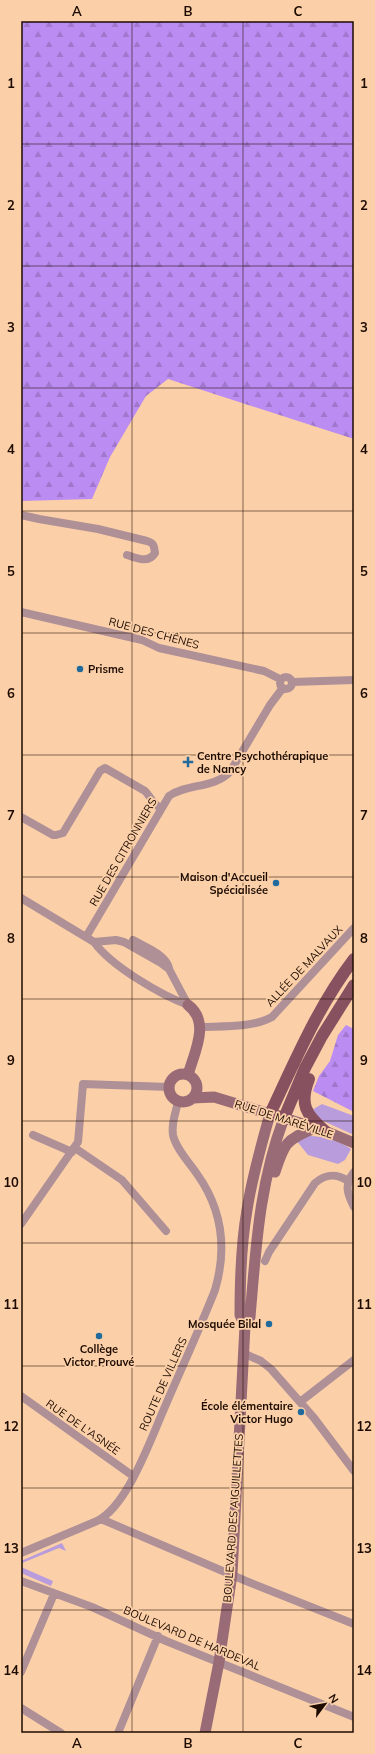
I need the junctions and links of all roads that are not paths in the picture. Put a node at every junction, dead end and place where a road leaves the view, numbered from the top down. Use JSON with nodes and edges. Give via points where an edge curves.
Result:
{"nodes":[{"id":1,"x":21,"y":514,"type":"edge"},
{"id":2,"x":127,"y":555,"type":"dead end"},
{"id":3,"x":21,"y":612,"type":"edge"},
{"id":4,"x":280,"y":679,"type":"junction"},
{"id":5,"x":354,"y":680,"type":"edge"},
{"id":6,"x":292,"y":682,"type":"junction"},
{"id":7,"x":282,"y":689,"type":"junction"},
{"id":8,"x":161,"y":808,"type":"junction"},
{"id":9,"x":21,"y":817,"type":"edge"},
{"id":10,"x":21,"y":898,"type":"edge"},
{"id":11,"x":354,"y":928,"type":"edge"},
{"id":12,"x":86,"y":937,"type":"junction"},
{"id":13,"x":94,"y":942,"type":"junction"},
{"id":14,"x":354,"y":959,"type":"edge"},
{"id":15,"x":354,"y":985,"type":"edge"},
{"id":16,"x":354,"y":995,"type":"edge"},
{"id":17,"x":188,"y":1005,"type":"junction"},
{"id":18,"x":200,"y":1028,"type":"junction"},
{"id":19,"x":188,"y":1075,"type":"junction"},
{"id":20,"x":197,"y":1084,"type":"junction"},
{"id":21,"x":169,"y":1087,"type":"junction"},
{"id":22,"x":214,"y":1097,"type":"junction"},
{"id":23,"x":194,"y":1098,"type":"junction"},
{"id":24,"x":178,"y":1102,"type":"junction"},
{"id":25,"x":270,"y":1114,"type":"junction"},
{"id":26,"x":284,"y":1118,"type":"junction"},
{"id":27,"x":320,"y":1130,"type":"junction"},
{"id":28,"x":33,"y":1135,"type":"dead end"},
{"id":29,"x":354,"y":1143,"type":"edge"},
{"id":30,"x":73,"y":1150,"type":"junction"},
{"id":31,"x":354,"y":1172,"type":"edge"},
{"id":32,"x":348,"y":1181,"type":"junction"},
{"id":33,"x":265,"y":1183,"type":"junction"},
{"id":34,"x":354,"y":1207,"type":"edge"},
{"id":35,"x":21,"y":1224,"type":"edge"},
{"id":36,"x":166,"y":1231,"type":"dead end"},
{"id":37,"x":265,"y":1260,"type":"dead end"},
{"id":38,"x":245,"y":1326,"type":"junction"},
{"id":39,"x":243,"y":1353,"type":"junction"},
{"id":40,"x":354,"y":1360,"type":"edge"},
{"id":41,"x":21,"y":1396,"type":"edge"},
{"id":42,"x":300,"y":1402,"type":"junction"},
{"id":43,"x":354,"y":1470,"type":"edge"},
{"id":44,"x":133,"y":1476,"type":"junction"},
{"id":45,"x":101,"y":1519,"type":"junction"},
{"id":46,"x":21,"y":1553,"type":"edge"},
{"id":47,"x":232,"y":1574,"type":"junction"},
{"id":48,"x":21,"y":1581,"type":"edge"},
{"id":49,"x":54,"y":1594,"type":"junction"},
{"id":50,"x":354,"y":1624,"type":"edge"},
{"id":51,"x":158,"y":1636,"type":"junction"},
{"id":52,"x":219,"y":1662,"type":"junction"},
{"id":53,"x":21,"y":1672,"type":"edge"},
{"id":54,"x":21,"y":1708,"type":"edge"},
{"id":55,"x":354,"y":1717,"type":"edge"},
{"id":56,"x":61,"y":1733,"type":"edge"},
{"id":57,"x":118,"y":1733,"type":"edge"},
{"id":58,"x":205,"y":1733,"type":"edge"}],
"edges":[{"from":1,"to":2,"type":"street","via":[[98,529],[152,542],[154,546],[155,553],[149,559]]},
{"from":3,"to":4,"type":"street","name":"RUE DES CHÊNES","via":[[142,640],[159,648],[264,671]]},
{"from":4,"to":6,"type":"street","via":[[287,677]]},
{"from":4,"to":7,"type":"street"},
{"from":5,"to":6,"type":"street"},
{"from":6,"to":7,"type":"street","via":[[289,689]]},
{"from":7,"to":8,"type":"street","name":"RUE DES CITRONNIERS","via":[[230,772],[213,783],[174,793]]},
{"from":8,"to":9,"type":"street","via":[[153,803],[145,791],[105,768],[100,771],[63,833],[53,835]]},
{"from":8,"to":12,"type":"street","name":"RUE DES CITRONNIERS"},
{"from":10,"to":12,"type":"street"},
{"from":11,"to":18,"type":"street","name":"ALLÉE DE MALVAUX","via":[[272,1017],[264,1022],[251,1024]]},
{"from":12,"to":13,"type":"street"},
{"from":13,"to":17,"type":"street","via":[[100,951],[119,967],[176,1001]]},
{"from":13,"to":17,"type":"street","via":[[124,942],[169,968]]},
{"from":14,"to":25,"type":"main road","via":[[301,1047]]},
{"from":15,"to":26,"type":"main road","via":[[322,1036]]},
{"from":16,"to":27,"type":"main road","via":[[332,1032],[304,1092],[306,1110]]},
{"from":17,"to":18,"type":"main road","via":[[196,1014]]},
{"from":18,"to":19,"type":"main road"},
{"from":19,"to":20,"type":"main road"},
{"from":19,"to":21,"type":"main road","via":[[174,1077]]},
{"from":20,"to":22,"type":"main road","name":"RUE DE MARÉVILLE"},
{"from":20,"to":23,"type":"main road"},
{"from":21,"to":24,"type":"main road","via":[[171,1096]]},
{"from":21,"to":30,"type":"street","via":[[83,1084],[79,1133]]},
{"from":22,"to":23,"type":"main road","name":"RUE DE MARÉVILLE"},
{"from":22,"to":25,"type":"main road","name":"RUE DE MARÉVILLE"},
{"from":23,"to":24,"type":"main road","via":[[187,1102]]},
{"from":24,"to":44,"type":"street","name":"ROUTE DE VILLERS","via":[[173,1135],[207,1189],[215,1207],[222,1242],[221,1267],[201,1324]]},
{"from":25,"to":26,"type":"main road","name":"RUE DE MARÉVILLE"},
{"from":25,"to":38,"type":"main road","name":"BOULEVARD DES AIGUILLETTES","via":[[252,1178],[246,1212],[240,1315]]},
{"from":26,"to":27,"type":"main road","name":"RUE DE MARÉVILLE"},
{"from":26,"to":33,"type":"main road","name":"BOULEVARD DES AIGUILLETTES"},
{"from":27,"to":29,"type":"main road","name":"RUE DE MARÉVILLE"},
{"from":27,"to":33,"type":"main road","via":[[296,1137],[287,1144],[282,1150],[275,1173]]},
{"from":28,"to":30,"type":"street"},
{"from":30,"to":35,"type":"street"},
{"from":30,"to":36,"type":"street","via":[[122,1180]]},
{"from":31,"to":32,"type":"street"},
{"from":32,"to":34,"type":"street","via":[[347,1192]]},
{"from":32,"to":37,"type":"street","via":[[332,1175],[323,1177],[315,1183]]},
{"from":33,"to":38,"type":"main road","name":"BOULEVARD DES AIGUILLETTES","via":[[255,1253],[250,1317]]},
{"from":38,"to":39,"type":"main road","name":"BOULEVARD DES AIGUILLETTES"},
{"from":39,"to":42,"type":"street","via":[[265,1364]]},
{"from":39,"to":47,"type":"main road","name":"BOULEVARD DES AIGUILLETTES"},
{"from":40,"to":42,"type":"street"},
{"from":41,"to":44,"type":"street","name":"RUE DE L'ASNÉE"},
{"from":42,"to":43,"type":"street"},
{"from":44,"to":45,"type":"street","name":"ROUTE DE VILLERS","via":[[116,1504]]},
{"from":45,"to":46,"type":"street","name":"ROUTE DE VILLERS"},
{"from":45,"to":47,"type":"street"},
{"from":47,"to":50,"type":"street"},
{"from":47,"to":52,"type":"main road","name":"BOULEVARD DES AIGUILLETTES"},
{"from":48,"to":49,"type":"street","name":"BOULEVARD DE HARDEVAL"},
{"from":49,"to":51,"type":"street","name":"BOULEVARD DE HARDEVAL","via":[[92,1607]]},
{"from":49,"to":53,"type":"street"},
{"from":51,"to":52,"type":"street","name":"BOULEVARD DE HARDEVAL"},
{"from":51,"to":57,"type":"street"},
{"from":52,"to":55,"type":"street","name":"BOULEVARD DE HARDEVAL"},
{"from":52,"to":58,"type":"main road","name":"BOULEVARD DES AIGUILLETTES"},
{"from":54,"to":56,"type":"street"}]}
